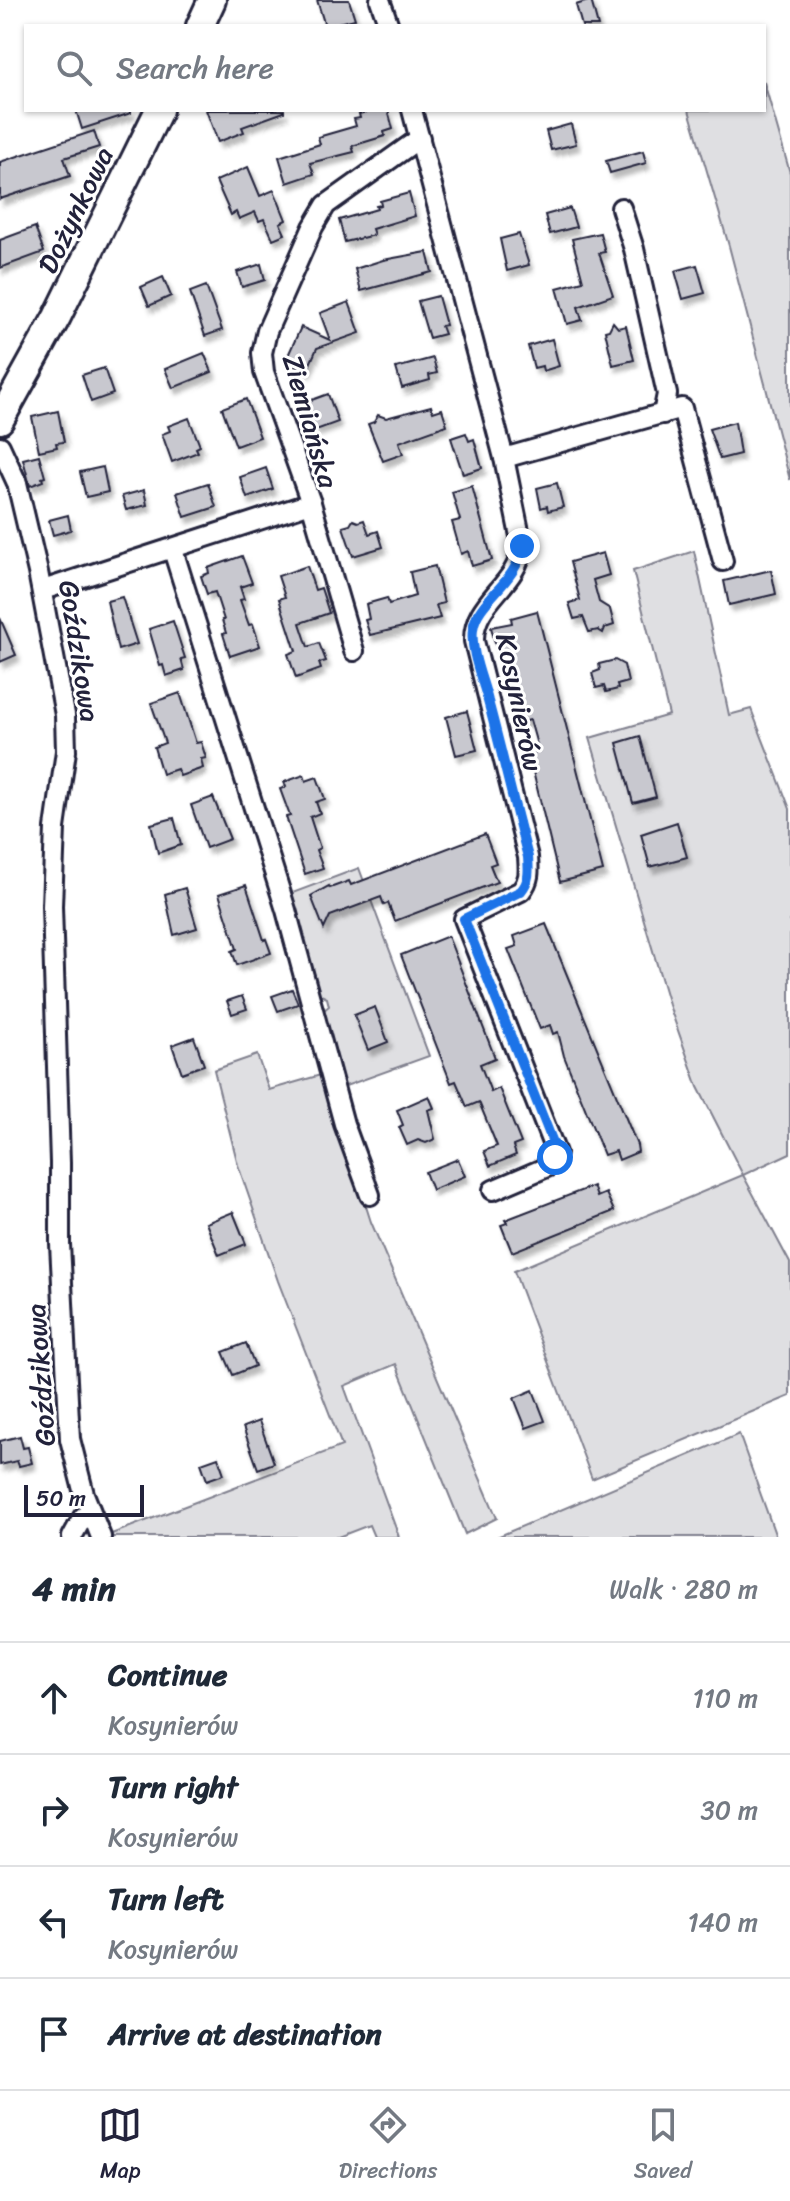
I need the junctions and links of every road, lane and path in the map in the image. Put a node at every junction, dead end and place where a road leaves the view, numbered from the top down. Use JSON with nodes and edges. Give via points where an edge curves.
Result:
{"nodes":[{"id":1,"x":212,"y":0,"type":"edge"},
{"id":2,"x":380,"y":0,"type":"edge"},
{"id":3,"x":201,"y":24,"type":"edge"},
{"id":4,"x":388,"y":24,"type":"edge"},
{"id":5,"x":158,"y":112,"type":"edge"},
{"id":6,"x":413,"y":112,"type":"edge"},
{"id":7,"x":420,"y":138,"type":"junction"},
{"id":8,"x":621,"y":208,"type":"dead end"},
{"id":9,"x":9,"y":391,"type":"edge"},
{"id":10,"x":663,"y":414,"type":"junction"},
{"id":11,"x":0,"y":420,"type":"edge"},
{"id":12,"x":0,"y":446,"type":"edge"},
{"id":13,"x":504,"y":458,"type":"junction"},
{"id":14,"x":311,"y":503,"type":"junction"},
{"id":15,"x":173,"y":550,"type":"junction"},
{"id":16,"x":723,"y":561,"type":"dead end"},
{"id":17,"x":43,"y":590,"type":"junction"},
{"id":18,"x":354,"y":651,"type":"dead end"},
{"id":19,"x":493,"y":1190,"type":"dead end"},
{"id":20,"x":370,"y":1195,"type":"dead end"},
{"id":21,"x":90,"y":1512,"type":"junction"},
{"id":22,"x":72,"y":1537,"type":"edge"},
{"id":23,"x":101,"y":1537,"type":"edge"}],
"edges":[{"from":1,"to":3,"type":"street"},
{"from":2,"to":4,"type":"street"},
{"from":5,"to":9,"type":"street","name":"Dożynkowa","via":[[63,306]]},
{"from":6,"to":7,"type":"street","name":"Kosynierów"},
{"from":7,"to":13,"type":"street","name":"Kosynierów"},
{"from":7,"to":14,"type":"street","name":"Ziemiańska","via":[[326,205],[264,339],[264,372]]},
{"from":8,"to":10,"type":"street","via":[[667,394]]},
{"from":9,"to":11,"type":"street","name":"Dożynkowa"},
{"from":10,"to":13,"type":"street"},
{"from":10,"to":16,"type":"street","via":[[682,408]]},
{"from":12,"to":17,"type":"street","name":"Goździkowa","via":[[17,483]]},
{"from":13,"to":19,"type":"street","name":"Kosynierów","via":[[521,531],[521,557],[477,617],[474,641],[529,872],[521,891],[464,919],[556,1153],[547,1167]]},
{"from":14,"to":15,"type":"street","name":"Ziemiańska"},
{"from":14,"to":18,"type":"street"},
{"from":15,"to":17,"type":"street","name":"Ziemiańska"},
{"from":15,"to":20,"type":"street","via":[[286,910],[344,1124]]},
{"from":17,"to":21,"type":"street","name":"Goździkowa","via":[[66,735],[52,906],[67,1389],[70,1439]]},
{"from":21,"to":22,"type":"street"},
{"from":21,"to":23,"type":"street","name":"Goździkowa"}]}
